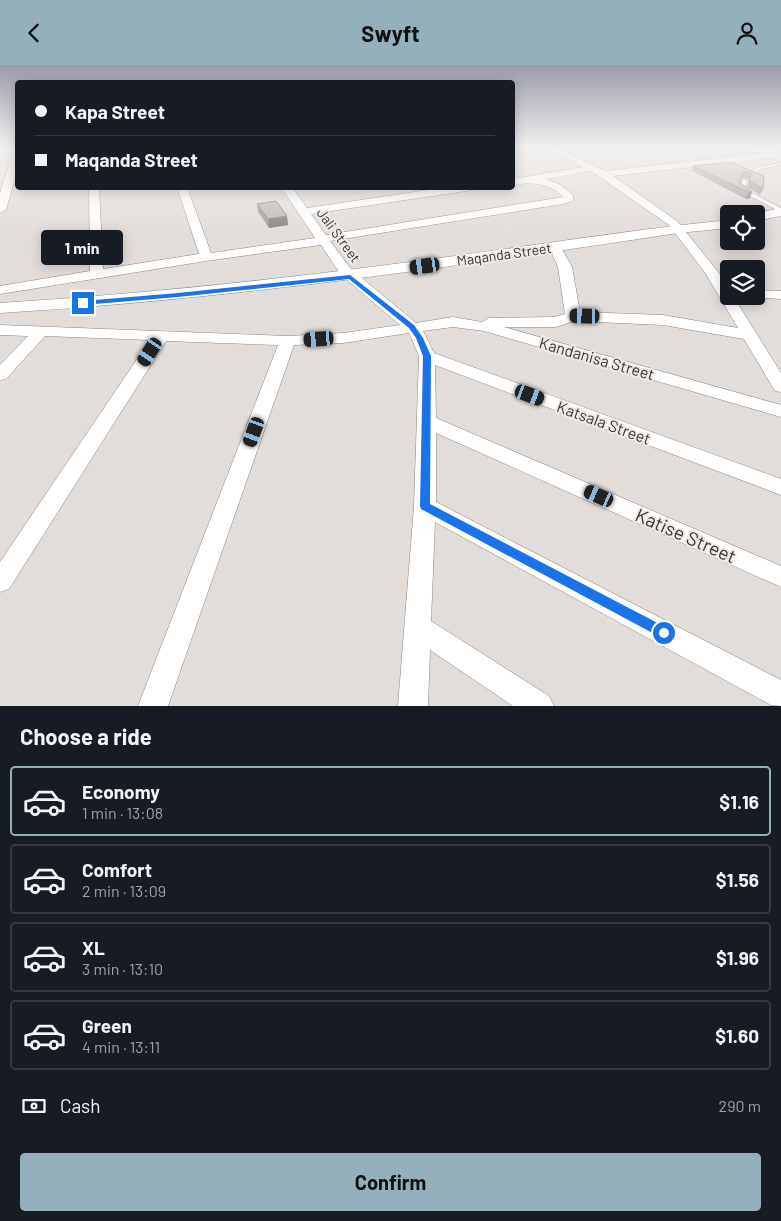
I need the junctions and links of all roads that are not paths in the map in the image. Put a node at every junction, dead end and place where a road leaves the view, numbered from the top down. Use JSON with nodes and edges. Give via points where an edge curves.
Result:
{"nodes":[{"id":1,"x":10,"y":178,"type":"edge"},
{"id":2,"x":542,"y":178,"type":"edge"},
{"id":3,"x":608,"y":178,"type":"edge"},
{"id":4,"x":746,"y":178,"type":"edge"},
{"id":5,"x":533,"y":179,"type":"junction"},
{"id":6,"x":515,"y":182,"type":"edge"},
{"id":7,"x":94,"y":190,"type":"edge"},
{"id":8,"x":183,"y":190,"type":"edge"},
{"id":9,"x":288,"y":190,"type":"edge"},
{"id":10,"x":453,"y":190,"type":"edge"},
{"id":11,"x":0,"y":210,"type":"edge"},
{"id":12,"x":781,"y":211,"type":"edge"},
{"id":13,"x":304,"y":212,"type":"junction"},
{"id":14,"x":765,"y":215,"type":"edge"},
{"id":15,"x":781,"y":219,"type":"edge"},
{"id":16,"x":765,"y":221,"type":"edge"},
{"id":17,"x":720,"y":224,"type":"edge"},
{"id":18,"x":678,"y":229,"type":"junction"},
{"id":19,"x":322,"y":240,"type":"junction"},
{"id":20,"x":555,"y":247,"type":"junction"},
{"id":21,"x":206,"y":257,"type":"junction"},
{"id":22,"x":97,"y":275,"type":"junction"},
{"id":23,"x":350,"y":277,"type":"junction"},
{"id":24,"x":720,"y":284,"type":"edge"},
{"id":25,"x":0,"y":290,"type":"edge"},
{"id":26,"x":765,"y":294,"type":"edge"},
{"id":27,"x":781,"y":295,"type":"edge"},
{"id":28,"x":733,"y":305,"type":"edge"},
{"id":29,"x":0,"y":308,"type":"edge"},
{"id":30,"x":573,"y":315,"type":"junction"},
{"id":31,"x":412,"y":327,"type":"junction"},
{"id":32,"x":486,"y":327,"type":"junction"},
{"id":33,"x":0,"y":330,"type":"edge"},
{"id":34,"x":41,"y":331,"type":"junction"},
{"id":35,"x":749,"y":335,"type":"junction"},
{"id":36,"x":160,"y":336,"type":"junction"},
{"id":37,"x":288,"y":341,"type":"junction"},
{"id":38,"x":427,"y":356,"type":"junction"},
{"id":39,"x":0,"y":375,"type":"edge"},
{"id":40,"x":781,"y":387,"type":"edge"},
{"id":41,"x":781,"y":411,"type":"edge"},
{"id":42,"x":426,"y":421,"type":"junction"},
{"id":43,"x":781,"y":487,"type":"edge"},
{"id":44,"x":425,"y":506,"type":"junction"},
{"id":45,"x":781,"y":577,"type":"edge"},
{"id":46,"x":0,"y":582,"type":"edge"},
{"id":47,"x":419,"y":628,"type":"junction"},
{"id":48,"x":781,"y":695,"type":"edge"},
{"id":49,"x":153,"y":706,"type":"edge"},
{"id":50,"x":413,"y":706,"type":"edge"},
{"id":51,"x":540,"y":706,"type":"edge"}],
"edges":[{"from":1,"to":11,"type":"street"},
{"from":2,"to":5,"type":"street"},
{"from":3,"to":18,"type":"street"},
{"from":4,"to":12,"type":"lane","via":[[742,188],[746,192]]},
{"from":5,"to":6,"type":"street"},
{"from":5,"to":19,"type":"street","via":[[558,187],[569,199]]},
{"from":7,"to":22,"type":"street"},
{"from":8,"to":21,"type":"street"},
{"from":9,"to":13,"type":"street","name":"Jali Street"},
{"from":10,"to":13,"type":"street"},
{"from":12,"to":14,"type":"street"},
{"from":13,"to":19,"type":"street","name":"Jali Street"},
{"from":15,"to":16,"type":"street"},
{"from":17,"to":18,"type":"street","name":"Maqanda Street"},
{"from":18,"to":20,"type":"street","name":"Maqanda Street"},
{"from":18,"to":24,"type":"street"},
{"from":19,"to":21,"type":"street"},
{"from":19,"to":23,"type":"street","name":"Jali Street"},
{"from":20,"to":23,"type":"street","name":"Maqanda Street"},
{"from":20,"to":30,"type":"street","via":[[565,267]]},
{"from":21,"to":22,"type":"street"},
{"from":22,"to":25,"type":"street"},
{"from":23,"to":29,"type":"street","name":"Maqanda Street","via":[[178,295]]},
{"from":23,"to":31,"type":"street","name":"Jali Street"},
{"from":26,"to":27,"type":"street"},
{"from":28,"to":35,"type":"street"},
{"from":30,"to":32,"type":"street","via":[[556,321],[490,322]]},
{"from":30,"to":35,"type":"street","via":[[663,320]]},
{"from":31,"to":32,"type":"street","name":"Kandanisa Street","via":[[453,322]]},
{"from":31,"to":37,"type":"street","name":"Kandanisa Street","via":[[343,338]]},
{"from":31,"to":38,"type":"street"},
{"from":32,"to":41,"type":"street","name":"Kandanisa Street"},
{"from":33,"to":34,"type":"street","name":"Kandanisa Street"},
{"from":34,"to":36,"type":"street","name":"Kandanisa Street"},
{"from":34,"to":39,"type":"street"},
{"from":35,"to":40,"type":"street"},
{"from":36,"to":37,"type":"street","name":"Kandanisa Street"},
{"from":36,"to":46,"type":"street"},
{"from":37,"to":49,"type":"street"},
{"from":38,"to":42,"type":"street"},
{"from":38,"to":43,"type":"street","name":"Katsala Street"},
{"from":42,"to":44,"type":"street"},
{"from":42,"to":45,"type":"street","name":"Katise Street"},
{"from":44,"to":47,"type":"street"},
{"from":44,"to":48,"type":"street"},
{"from":47,"to":50,"type":"street"},
{"from":47,"to":51,"type":"street"}]}
